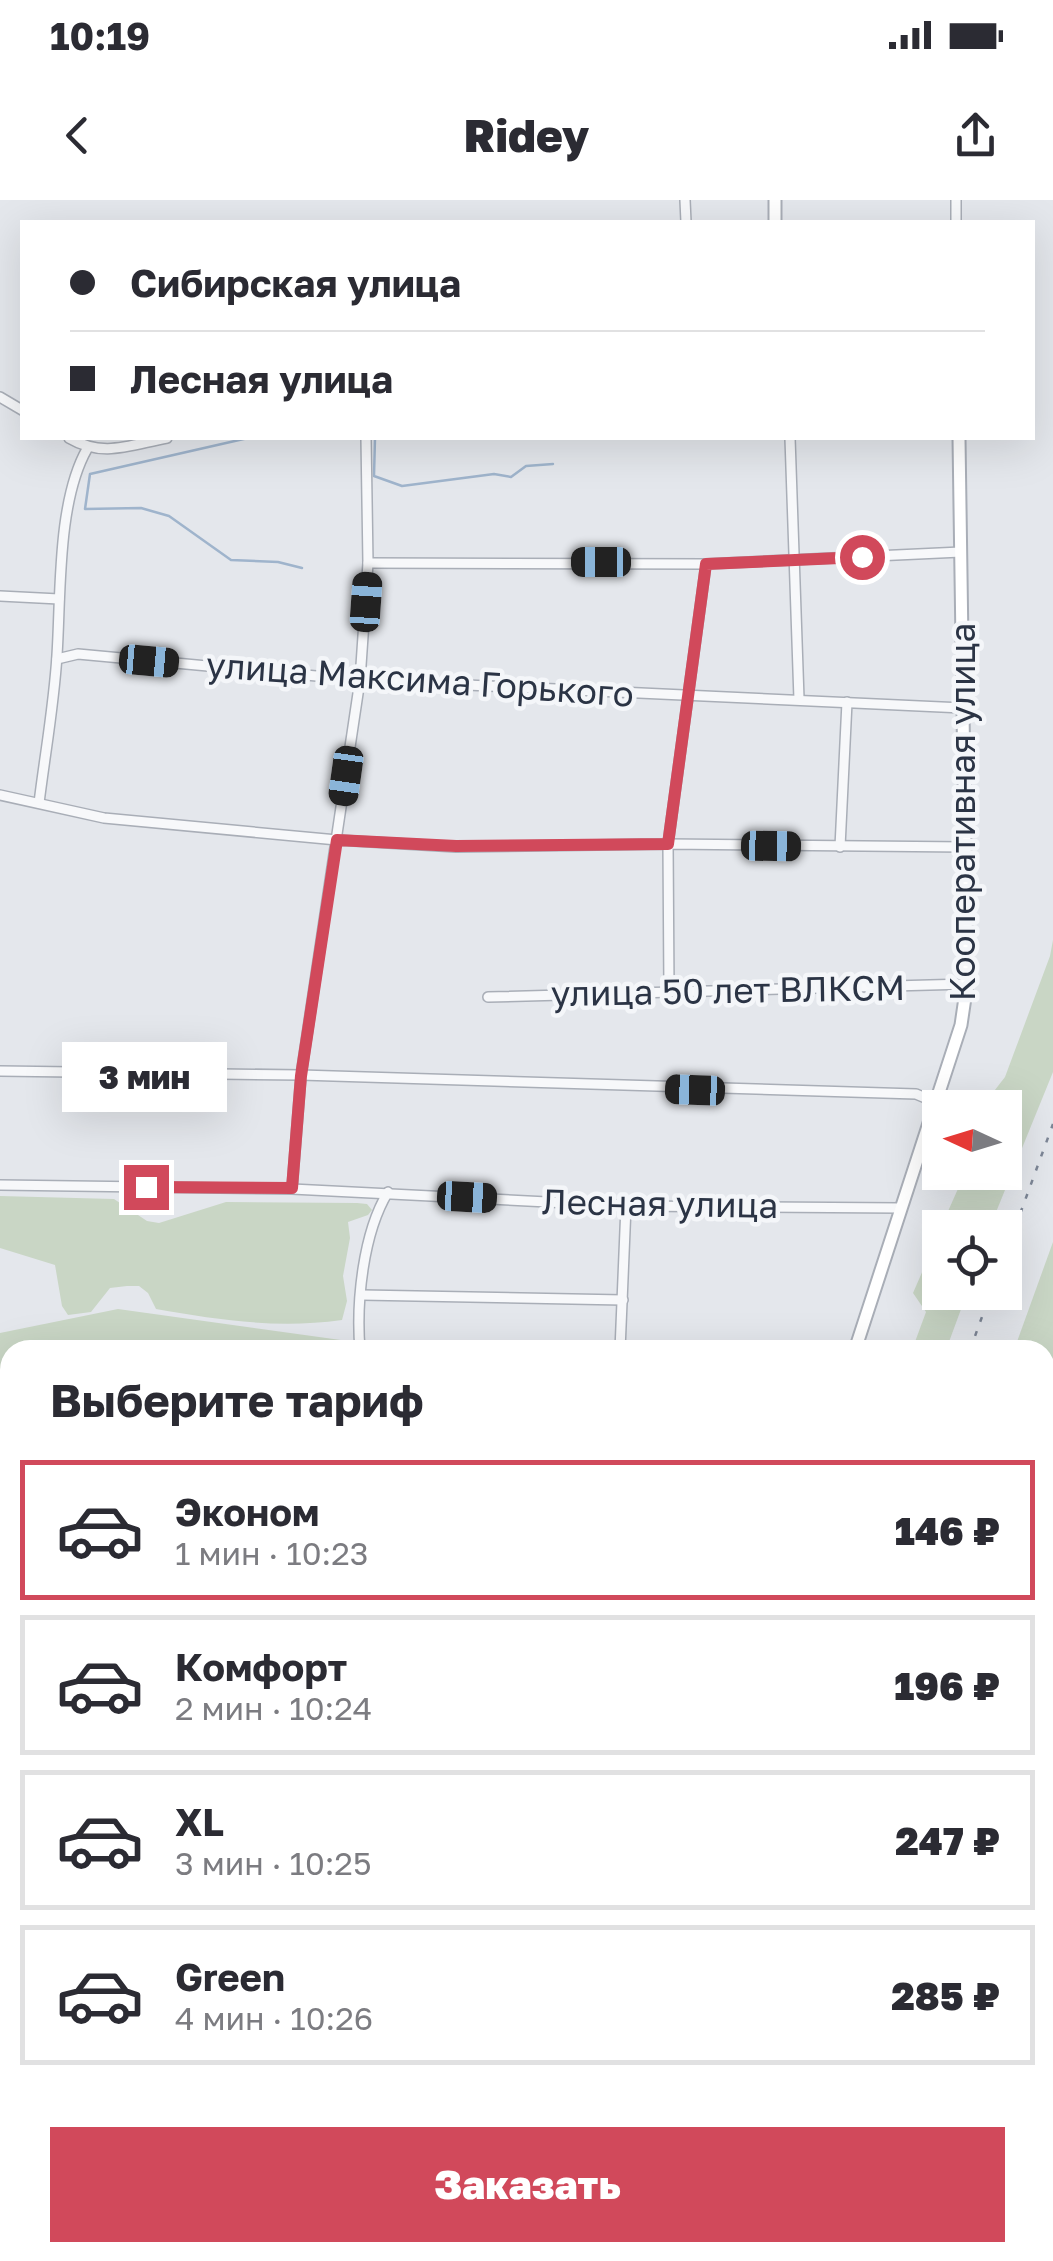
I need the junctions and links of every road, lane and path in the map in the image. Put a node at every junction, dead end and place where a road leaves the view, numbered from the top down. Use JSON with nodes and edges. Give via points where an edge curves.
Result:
{"nodes":[{"id":1,"x":72,"y":440,"type":"edge"},
{"id":2,"x":157,"y":440,"type":"edge"},
{"id":3,"x":366,"y":440,"type":"edge"},
{"id":4,"x":790,"y":440,"type":"edge"},
{"id":5,"x":960,"y":440,"type":"edge"},
{"id":6,"x":87,"y":448,"type":"junction"},
{"id":7,"x":961,"y":552,"type":"junction"},
{"id":8,"x":796,"y":560,"type":"junction"},
{"id":9,"x":368,"y":563,"type":"junction"},
{"id":10,"x":706,"y":564,"type":"junction"},
{"id":11,"x":0,"y":596,"type":"edge"},
{"id":12,"x":59,"y":599,"type":"junction"},
{"id":13,"x":57,"y":659,"type":"junction"},
{"id":14,"x":360,"y":680,"type":"junction"},
{"id":15,"x":688,"y":695,"type":"junction"},
{"id":16,"x":798,"y":699,"type":"junction"},
{"id":17,"x":847,"y":702,"type":"junction"},
{"id":18,"x":963,"y":708,"type":"junction"},
{"id":19,"x":0,"y":795,"type":"edge"},
{"id":20,"x":39,"y":803,"type":"junction"},
{"id":21,"x":337,"y":840,"type":"junction"},
{"id":22,"x":668,"y":844,"type":"junction"},
{"id":23,"x":840,"y":847,"type":"junction"},
{"id":24,"x":965,"y":847,"type":"junction"},
{"id":25,"x":967,"y":984,"type":"junction"},
{"id":26,"x":669,"y":990,"type":"junction"},
{"id":27,"x":488,"y":997,"type":"dead end"},
{"id":28,"x":0,"y":1071,"type":"edge"},
{"id":29,"x":301,"y":1076,"type":"junction"},
{"id":30,"x":939,"y":1090,"type":"edge"},
{"id":31,"x":922,"y":1097,"type":"edge"},
{"id":32,"x":922,"y":1141,"type":"edge"},
{"id":33,"x":0,"y":1185,"type":"edge"},
{"id":34,"x":292,"y":1188,"type":"junction"},
{"id":35,"x":388,"y":1192,"type":"junction"},
{"id":36,"x":626,"y":1206,"type":"junction"},
{"id":37,"x":900,"y":1208,"type":"junction"},
{"id":38,"x":362,"y":1295,"type":"junction"},
{"id":39,"x":623,"y":1300,"type":"junction"},
{"id":40,"x":360,"y":1340,"type":"edge"},
{"id":41,"x":621,"y":1340,"type":"edge"},
{"id":42,"x":858,"y":1340,"type":"edge"}],
"edges":[{"from":1,"to":6,"type":"street"},
{"from":2,"to":6,"type":"street"},
{"from":3,"to":9,"type":"street"},
{"from":4,"to":8,"type":"street"},
{"from":5,"to":7,"type":"main road","name":"Кооперативная улица"},
{"from":6,"to":12,"type":"street","via":[[70,495]]},
{"from":7,"to":8,"type":"street"},
{"from":7,"to":18,"type":"main road","name":"Кооперативная улица"},
{"from":8,"to":10,"type":"street"},
{"from":8,"to":16,"type":"street"},
{"from":9,"to":10,"type":"street"},
{"from":9,"to":14,"type":"street"},
{"from":10,"to":15,"type":"street"},
{"from":11,"to":12,"type":"street"},
{"from":12,"to":13,"type":"street"},
{"from":13,"to":14,"type":"street","name":"улица Максима Горького","via":[[78,654]]},
{"from":13,"to":20,"type":"street"},
{"from":14,"to":15,"type":"street","name":"улица Максима Горького"},
{"from":14,"to":21,"type":"street"},
{"from":15,"to":16,"type":"street","name":"улица Максима Горького"},
{"from":15,"to":22,"type":"street"},
{"from":16,"to":17,"type":"street","name":"улица Максима Горького"},
{"from":17,"to":18,"type":"street","name":"улица Максима Горького"},
{"from":17,"to":23,"type":"street"},
{"from":18,"to":24,"type":"main road","name":"Кооперативная улица"},
{"from":19,"to":20,"type":"street"},
{"from":20,"to":21,"type":"street","via":[[104,818]]},
{"from":21,"to":22,"type":"street"},
{"from":21,"to":29,"type":"street"},
{"from":22,"to":23,"type":"street"},
{"from":22,"to":26,"type":"street"},
{"from":23,"to":24,"type":"street"},
{"from":24,"to":25,"type":"main road","name":"Кооперативная улица"},
{"from":25,"to":26,"type":"street","name":"улица 50 лет ВЛКСМ"},
{"from":25,"to":30,"type":"main road","name":"Кооперативная улица"},
{"from":26,"to":27,"type":"street","name":"улица 50 лет ВЛКСМ"},
{"from":28,"to":29,"type":"street"},
{"from":29,"to":31,"type":"street"},
{"from":29,"to":34,"type":"street"},
{"from":32,"to":37,"type":"main road","name":"Кооперативная улица"},
{"from":33,"to":34,"type":"street","name":"Лесная улица"},
{"from":34,"to":35,"type":"street","name":"Лесная улица"},
{"from":35,"to":36,"type":"street","name":"Лесная улица"},
{"from":35,"to":38,"type":"street","via":[[370,1226]]},
{"from":36,"to":37,"type":"street","name":"Лесная улица"},
{"from":36,"to":39,"type":"street"},
{"from":37,"to":42,"type":"main road","name":"Кооперативная улица"},
{"from":38,"to":39,"type":"street"},
{"from":38,"to":40,"type":"street"},
{"from":39,"to":41,"type":"street"}]}
